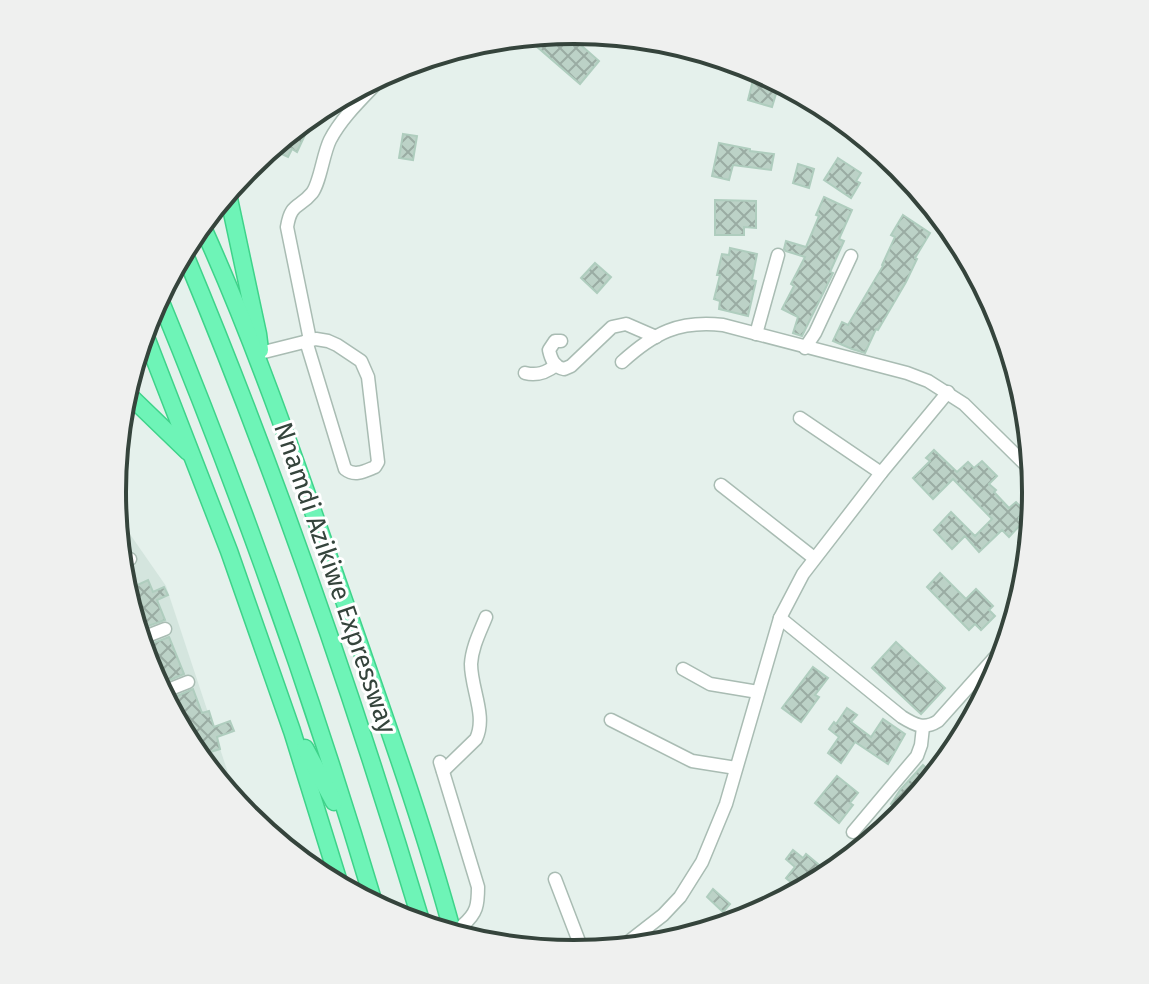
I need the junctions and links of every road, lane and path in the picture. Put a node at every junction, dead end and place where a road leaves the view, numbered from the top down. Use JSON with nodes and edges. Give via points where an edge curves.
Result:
{"nodes":[{"id":1,"x":365,"y":96,"type":"edge"},
{"id":2,"x":231,"y":206,"type":"edge"},
{"id":3,"x":207,"y":236,"type":"edge"},
{"id":4,"x":778,"y":255,"type":"dead end"},
{"id":5,"x":851,"y":256,"type":"dead end"},
{"id":6,"x":189,"y":265,"type":"edge"},
{"id":7,"x":165,"y":312,"type":"edge"},
{"id":8,"x":756,"y":334,"type":"junction"},
{"id":9,"x":656,"y":337,"type":"junction"},
{"id":10,"x":308,"y":341,"type":"junction"},
{"id":11,"x":561,"y":341,"type":"dead end"},
{"id":12,"x":150,"y":348,"type":"edge"},
{"id":13,"x":805,"y":348,"type":"junction"},
{"id":14,"x":260,"y":360,"type":"junction"},
{"id":15,"x":622,"y":362,"type":"dead end"},
{"id":16,"x":556,"y":365,"type":"junction"},
{"id":17,"x":525,"y":373,"type":"dead end"},
{"id":18,"x":948,"y":392,"type":"junction"},
{"id":19,"x":136,"y":402,"type":"edge"},
{"id":20,"x":800,"y":418,"type":"dead end"},
{"id":21,"x":194,"y":457,"type":"junction"},
{"id":22,"x":1022,"y":461,"type":"edge"},
{"id":23,"x":881,"y":473,"type":"junction"},
{"id":24,"x":721,"y":485,"type":"dead end"},
{"id":25,"x":814,"y":558,"type":"junction"},
{"id":26,"x":486,"y":617,"type":"dead end"},
{"id":27,"x":780,"y":618,"type":"junction"},
{"id":28,"x":165,"y":629,"type":"dead end"},
{"id":29,"x":150,"y":635,"type":"edge"},
{"id":30,"x":337,"y":657,"type":"junction"},
{"id":31,"x":986,"y":667,"type":"edge"},
{"id":32,"x":683,"y":669,"type":"dead end"},
{"id":33,"x":188,"y":682,"type":"dead end"},
{"id":34,"x":172,"y":688,"type":"edge"},
{"id":35,"x":758,"y":692,"type":"junction"},
{"id":36,"x":384,"y":716,"type":"junction"},
{"id":37,"x":611,"y":720,"type":"dead end"},
{"id":38,"x":923,"y":727,"type":"junction"},
{"id":39,"x":292,"y":731,"type":"junction"},
{"id":40,"x":736,"y":768,"type":"junction"},
{"id":41,"x":352,"y":829,"type":"junction"},
{"id":42,"x":853,"y":832,"type":"dead end"},
{"id":43,"x":335,"y":870,"type":"edge"},
{"id":44,"x":555,"y":879,"type":"dead end"},
{"id":45,"x":370,"y":891,"type":"edge"},
{"id":46,"x":418,"y":912,"type":"edge"},
{"id":47,"x":459,"y":925,"type":"edge"},
{"id":48,"x":464,"y":926,"type":"edge"},
{"id":49,"x":639,"y":935,"type":"edge"},
{"id":50,"x":578,"y":940,"type":"edge"}],
"edges":[{"from":1,"to":10,"type":"street","via":[[339,125],[312,193],[289,214]]},
{"from":2,"to":14,"type":"highway"},
{"from":3,"to":14,"type":"highway","name":"Nnamdi Azikiwe Expressway"},
{"from":4,"to":8,"type":"street"},
{"from":5,"to":13,"type":"street"},
{"from":6,"to":30,"type":"highway","name":"Nnamdi Azikiwe Expressway","via":[[276,483]]},
{"from":7,"to":41,"type":"highway","via":[[267,576]]},
{"from":8,"to":9,"type":"street","via":[[700,323]]},
{"from":8,"to":13,"type":"street"},
{"from":9,"to":15,"type":"street"},
{"from":9,"to":16,"type":"street","via":[[620,324],[604,332],[571,366]]},
{"from":10,"to":10,"type":"street","via":[[345,469],[357,473],[375,467],[366,369],[337,345]]},
{"from":10,"to":14,"type":"street"},
{"from":11,"to":16,"type":"street","via":[[549,350]]},
{"from":12,"to":21,"type":"highway"},
{"from":13,"to":18,"type":"street","via":[[907,373]]},
{"from":14,"to":36,"type":"highway","name":"Nnamdi Azikiwe Expressway"},
{"from":16,"to":17,"type":"street","via":[[540,374]]},
{"from":18,"to":22,"type":"street"},
{"from":18,"to":23,"type":"street"},
{"from":19,"to":21,"type":"highway"},
{"from":20,"to":23,"type":"street"},
{"from":21,"to":39,"type":"highway"},
{"from":23,"to":25,"type":"street"},
{"from":24,"to":25,"type":"street"},
{"from":25,"to":27,"type":"street"},
{"from":26,"to":48,"type":"street","via":[[471,662],[479,732],[442,766],[478,887],[477,907]]},
{"from":27,"to":35,"type":"street"},
{"from":27,"to":38,"type":"street","via":[[902,717]]},
{"from":28,"to":29,"type":"street"},
{"from":30,"to":36,"type":"highway"},
{"from":30,"to":46,"type":"highway","name":"Nnamdi Azikiwe Expressway"},
{"from":31,"to":38,"type":"street","via":[[938,721]]},
{"from":32,"to":35,"type":"street","via":[[710,684]]},
{"from":33,"to":34,"type":"street"},
{"from":35,"to":40,"type":"street"},
{"from":36,"to":47,"type":"highway","name":"Nnamdi Azikiwe Expressway","via":[[443,898]]},
{"from":37,"to":40,"type":"street","via":[[692,761]]},
{"from":38,"to":42,"type":"street","via":[[917,756]]},
{"from":39,"to":41,"type":"highway"},
{"from":39,"to":43,"type":"highway"},
{"from":40,"to":49,"type":"street","via":[[720,820],[691,880]]},
{"from":41,"to":45,"type":"highway"},
{"from":44,"to":50,"type":"street"}]}
